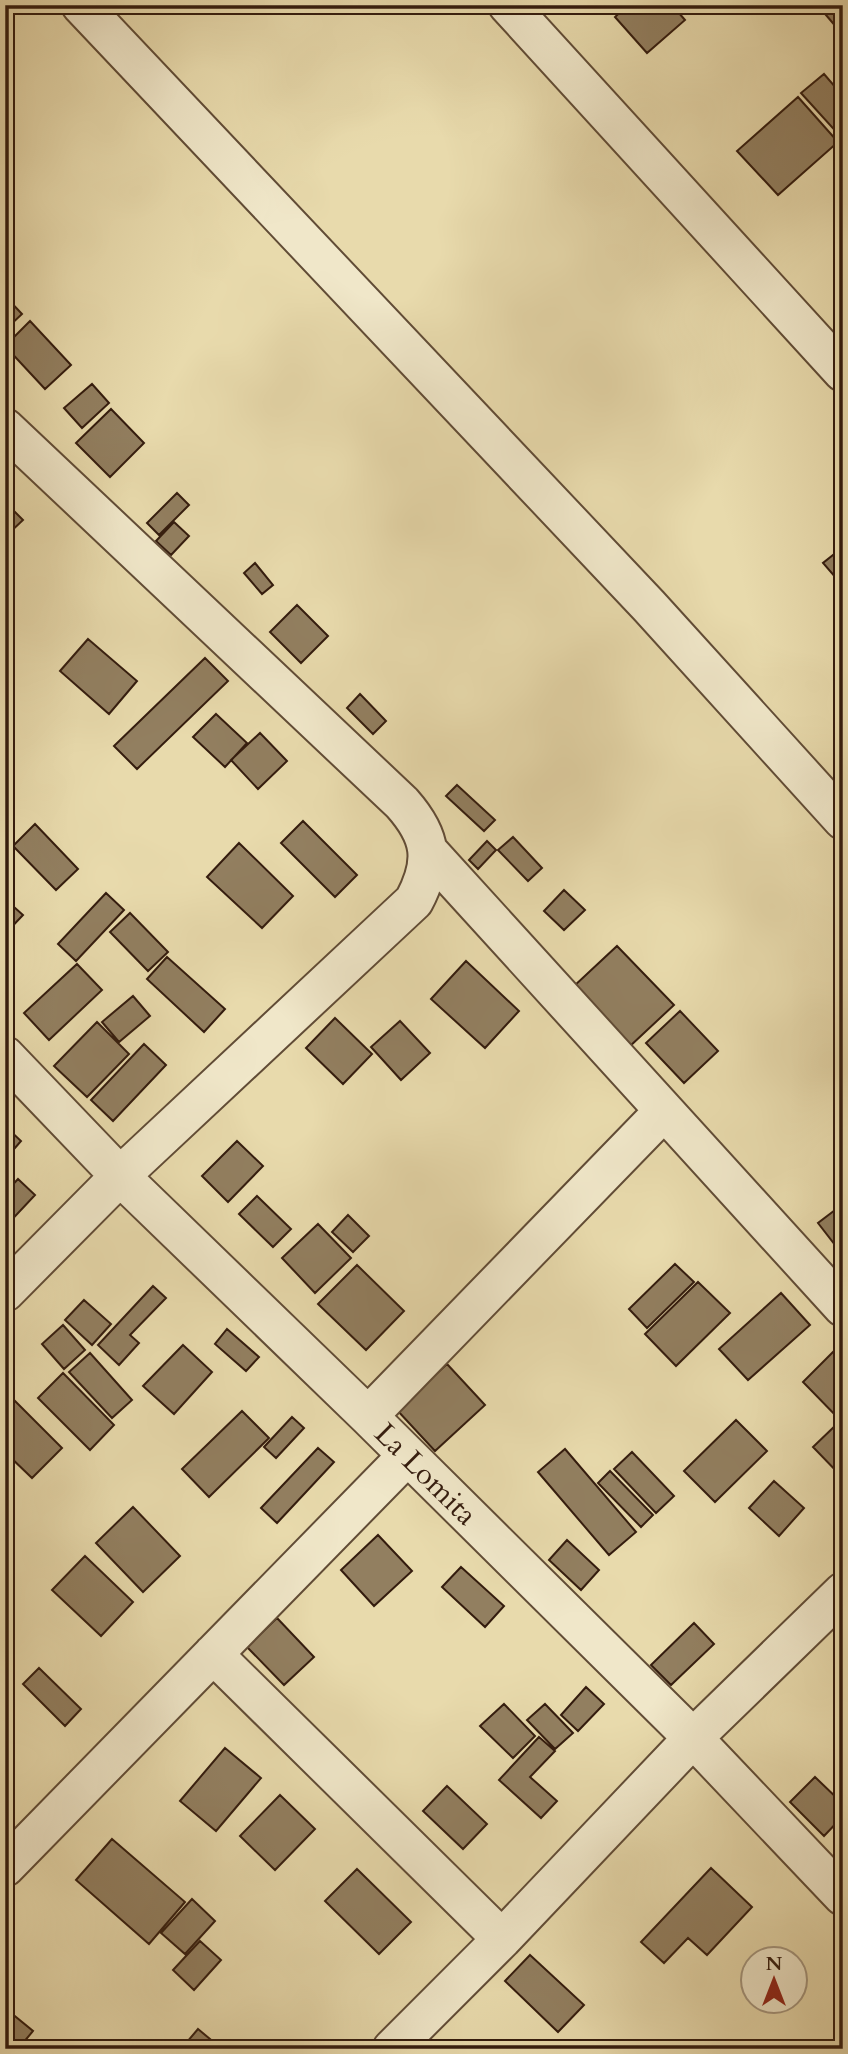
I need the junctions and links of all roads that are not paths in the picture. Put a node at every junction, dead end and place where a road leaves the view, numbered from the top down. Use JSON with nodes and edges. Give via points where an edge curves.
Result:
{"nodes":[{"id":1,"x":81,"y":5,"type":"edge"},
{"id":2,"x":508,"y":5,"type":"edge"},
{"id":3,"x":843,"y":372,"type":"edge"},
{"id":4,"x":5,"y":428,"type":"edge"},
{"id":5,"x":843,"y":820,"type":"edge"},
{"id":6,"x":428,"y":851,"type":"junction"},
{"id":7,"x":5,"y":1056,"type":"edge"},
{"id":8,"x":664,"y":1111,"type":"junction"},
{"id":9,"x":120,"y":1176,"type":"junction"},
{"id":10,"x":5,"y":1292,"type":"edge"},
{"id":11,"x":843,"y":1307,"type":"edge"},
{"id":12,"x":368,"y":1416,"type":"junction"},
{"id":13,"x":407,"y":1456,"type":"junction"},
{"id":14,"x":843,"y":1592,"type":"edge"},
{"id":15,"x":213,"y":1654,"type":"junction"},
{"id":16,"x":693,"y":1738,"type":"junction"},
{"id":17,"x":5,"y":1867,"type":"edge"},
{"id":18,"x":843,"y":1896,"type":"edge"},
{"id":19,"x":502,"y":1939,"type":"junction"},
{"id":20,"x":392,"y":2049,"type":"edge"}],
"edges":[{"from":1,"to":5,"type":"street","via":[[649,606]]},
{"from":2,"to":3,"type":"street"},
{"from":4,"to":6,"type":"street","via":[[402,803],[418,821]]},
{"from":6,"to":8,"type":"street"},
{"from":6,"to":9,"type":"street","via":[[426,877],[414,901]]},
{"from":7,"to":9,"type":"street","name":"La Lomita"},
{"from":8,"to":11,"type":"street"},
{"from":8,"to":12,"type":"street"},
{"from":9,"to":10,"type":"street"},
{"from":9,"to":12,"type":"street","name":"La Lomita"},
{"from":12,"to":13,"type":"street","name":"La Lomita"},
{"from":13,"to":15,"type":"street"},
{"from":13,"to":16,"type":"street","name":"La Lomita"},
{"from":14,"to":16,"type":"street"},
{"from":15,"to":17,"type":"street"},
{"from":15,"to":19,"type":"street"},
{"from":16,"to":18,"type":"street","name":"La Lomita"},
{"from":16,"to":19,"type":"street"},
{"from":19,"to":20,"type":"street"}]}
